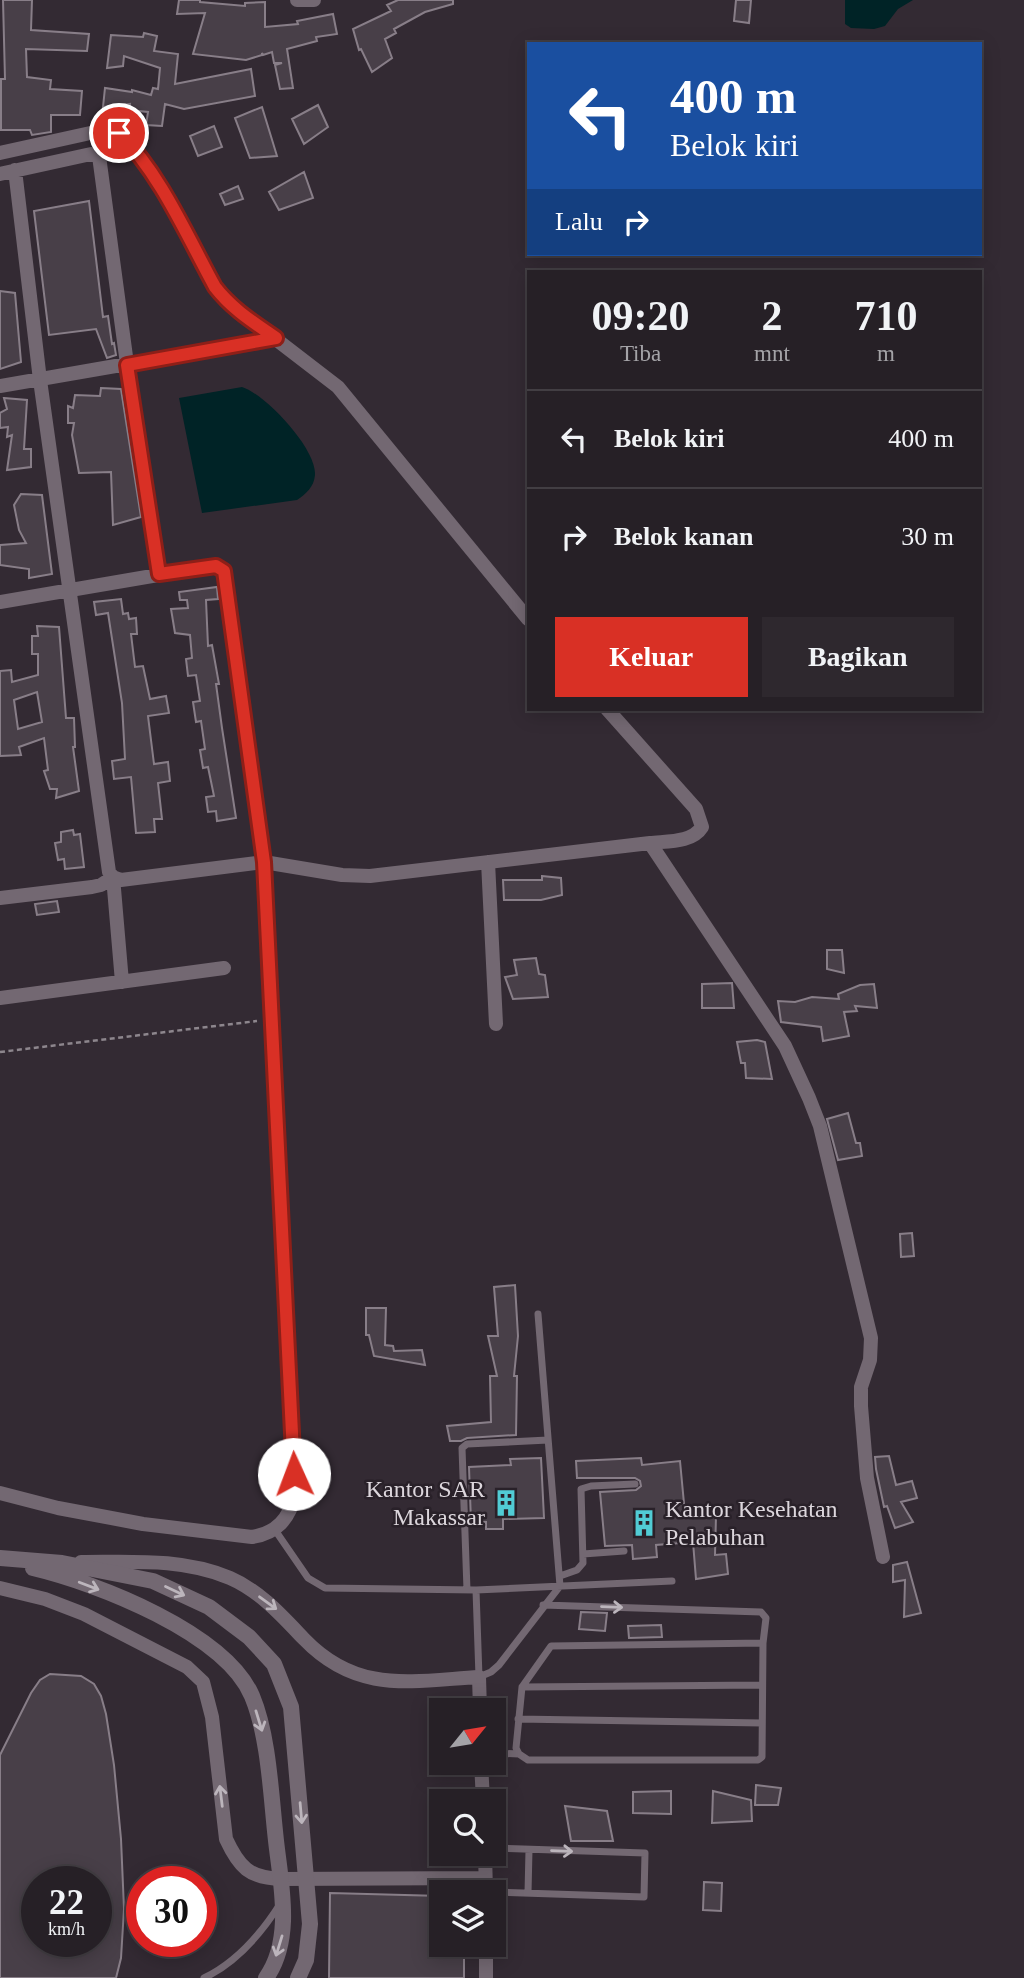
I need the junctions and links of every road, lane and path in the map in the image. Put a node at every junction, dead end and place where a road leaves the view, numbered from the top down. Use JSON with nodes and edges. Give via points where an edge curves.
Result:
{"nodes":[{"id":1,"x":297,"y":0,"type":"edge"},
{"id":2,"x":314,"y":0,"type":"edge"},
{"id":3,"x":0,"y":153,"type":"edge"},
{"id":4,"x":7,"y":172,"type":"edge"},
{"id":5,"x":276,"y":338,"type":"junction"},
{"id":6,"x":127,"y":365,"type":"junction"},
{"id":7,"x":40,"y":380,"type":"junction"},
{"id":8,"x":0,"y":386,"type":"edge"},
{"id":9,"x":159,"y":574,"type":"junction"},
{"id":10,"x":71,"y":589,"type":"junction"},
{"id":11,"x":0,"y":602,"type":"edge"},
{"id":12,"x":527,"y":618,"type":"edge"},
{"id":13,"x":609,"y":711,"type":"edge"},
{"id":14,"x":650,"y":843,"type":"junction"},
{"id":15,"x":264,"y":862,"type":"junction"},
{"id":16,"x":488,"y":862,"type":"junction"},
{"id":17,"x":113,"y":877,"type":"junction"},
{"id":18,"x":0,"y":898,"type":"edge"},
{"id":19,"x":224,"y":968,"type":"dead end"},
{"id":20,"x":122,"y":982,"type":"junction"},
{"id":21,"x":0,"y":998,"type":"edge"},
{"id":22,"x":272,"y":1019,"type":"junction"},
{"id":23,"x":496,"y":1024,"type":"dead end"},
{"id":24,"x":0,"y":1052,"type":"edge"},
{"id":25,"x":538,"y":1314,"type":"dead end"},
{"id":26,"x":548,"y":1440,"type":"junction"},
{"id":27,"x":635,"y":1484,"type":"dead end"},
{"id":28,"x":0,"y":1493,"type":"edge"},
{"id":29,"x":275,"y":1530,"type":"junction"},
{"id":30,"x":624,"y":1551,"type":"dead end"},
{"id":31,"x":583,"y":1554,"type":"junction"},
{"id":32,"x":883,"y":1557,"type":"dead end"},
{"id":33,"x":0,"y":1559,"type":"edge"},
{"id":34,"x":62,"y":1563,"type":"junction"},
{"id":35,"x":559,"y":1576,"type":"junction"},
{"id":36,"x":673,"y":1581,"type":"dead end"},
{"id":37,"x":560,"y":1586,"type":"junction"},
{"id":38,"x":0,"y":1588,"type":"edge"},
{"id":39,"x":467,"y":1590,"type":"junction"},
{"id":40,"x":476,"y":1590,"type":"junction"},
{"id":41,"x":544,"y":1605,"type":"junction"},
{"id":42,"x":763,"y":1643,"type":"junction"},
{"id":43,"x":479,"y":1677,"type":"junction"},
{"id":44,"x":762,"y":1685,"type":"junction"},
{"id":45,"x":522,"y":1687,"type":"junction"},
{"id":46,"x":480,"y":1698,"type":"edge"},
{"id":47,"x":517,"y":1718,"type":"junction"},
{"id":48,"x":762,"y":1723,"type":"junction"},
{"id":49,"x":506,"y":1753,"type":"edge"},
{"id":50,"x":519,"y":1754,"type":"junction"},
{"id":51,"x":506,"y":1849,"type":"edge"},
{"id":52,"x":529,"y":1850,"type":"junction"},
{"id":53,"x":281,"y":1879,"type":"junction"},
{"id":54,"x":429,"y":1883,"type":"edge"},
{"id":55,"x":506,"y":1893,"type":"edge"},
{"id":56,"x":528,"y":1894,"type":"junction"},
{"id":57,"x":283,"y":1900,"type":"junction"},
{"id":58,"x":486,"y":1957,"type":"edge"},
{"id":59,"x":204,"y":1978,"type":"edge"},
{"id":60,"x":266,"y":1978,"type":"edge"},
{"id":61,"x":298,"y":1978,"type":"edge"},
{"id":62,"x":486,"y":1978,"type":"edge"}],
"edges":[{"from":1,"to":2,"type":"street"},
{"from":3,"to":5,"type":"street","via":[[104,130],[119,133],[135,148],[159,185],[215,287],[237,312]]},
{"from":4,"to":6,"type":"street","via":[[91,154],[101,159]]},
{"from":4,"to":7,"type":"street"},
{"from":5,"to":6,"type":"street"},
{"from":5,"to":12,"type":"street","via":[[338,387]]},
{"from":6,"to":7,"type":"street"},
{"from":6,"to":9,"type":"street"},
{"from":7,"to":8,"type":"street"},
{"from":7,"to":10,"type":"street"},
{"from":9,"to":10,"type":"street"},
{"from":9,"to":15,"type":"street","via":[[216,566],[224,571]]},
{"from":10,"to":11,"type":"street"},
{"from":10,"to":17,"type":"street"},
{"from":13,"to":14,"type":"street","via":[[701,819],[702,827],[692,837]]},
{"from":14,"to":16,"type":"street"},
{"from":14,"to":32,"type":"street","via":[[785,1046],[820,1126],[871,1338],[861,1406],[867,1478]]},
{"from":15,"to":16,"type":"street","via":[[370,876]]},
{"from":15,"to":17,"type":"street","via":[[121,880]]},
{"from":15,"to":22,"type":"street"},
{"from":16,"to":23,"type":"street"},
{"from":17,"to":18,"type":"street","via":[[92,887]]},
{"from":17,"to":20,"type":"street"},
{"from":19,"to":20,"type":"street"},
{"from":20,"to":21,"type":"street"},
{"from":22,"to":24,"type":"path"},
{"from":22,"to":29,"type":"street","via":[[295,1495]]},
{"from":25,"to":26,"type":"lane"},
{"from":26,"to":35,"type":"lane"},
{"from":26,"to":39,"type":"lane","via":[[462,1447]]},
{"from":27,"to":31,"type":"lane","via":[[581,1489]]},
{"from":28,"to":29,"type":"street","via":[[143,1524],[251,1537]]},
{"from":29,"to":39,"type":"lane","via":[[308,1578],[325,1588]]},
{"from":30,"to":31,"type":"lane"},
{"from":31,"to":35,"type":"lane","via":[[580,1568]]},
{"from":33,"to":34,"type":"street"},
{"from":33,"to":53,"type":"street","one_way":true,"via":[[132,1602],[214,1648],[236,1668],[252,1696],[263,1732]]},
{"from":34,"to":43,"type":"street","one_way":true,"via":[[164,1562],[198,1568],[231,1578],[278,1609],[326,1660],[358,1676],[393,1682]]},
{"from":34,"to":61,"type":"street","one_way":true,"via":[[153,1580],[209,1607],[249,1637],[274,1664],[291,1707],[310,1924],[306,1960]]},
{"from":35,"to":37,"type":"lane"},
{"from":36,"to":37,"type":"lane"},
{"from":37,"to":40,"type":"lane"},
{"from":37,"to":41,"type":"lane"},
{"from":53,"to":38,"type":"street","one_way":true,"via":[[248,1872],[226,1839],[212,1717],[203,1682],[187,1667],[84,1614]]},
{"from":39,"to":40,"type":"lane"},
{"from":40,"to":43,"type":"lane"},
{"from":41,"to":42,"type":"lane","one_way":true,"via":[[761,1612],[766,1618]]},
{"from":41,"to":43,"type":"lane","via":[[499,1665]]},
{"from":42,"to":44,"type":"lane"},
{"from":42,"to":45,"type":"lane","via":[[556,1645],[548,1648]]},
{"from":43,"to":46,"type":"street"},
{"from":44,"to":45,"type":"lane"},
{"from":44,"to":48,"type":"lane"},
{"from":45,"to":47,"type":"lane"},
{"from":47,"to":48,"type":"lane"},
{"from":47,"to":50,"type":"lane"},
{"from":48,"to":50,"type":"lane","via":[[762,1757],[758,1760],[528,1760]]},
{"from":49,"to":50,"type":"lane"},
{"from":51,"to":52,"type":"lane"},
{"from":52,"to":56,"type":"lane"},
{"from":52,"to":56,"type":"lane","one_way":true,"via":[[645,1853],[644,1897]]},
{"from":53,"to":54,"type":"street"},
{"from":53,"to":57,"type":"street"},
{"from":55,"to":56,"type":"lane"},
{"from":57,"to":59,"type":"lane","via":[[241,1952]]},
{"from":57,"to":60,"type":"street","one_way":true,"via":[[283,1933]]},
{"from":58,"to":62,"type":"street"}]}
